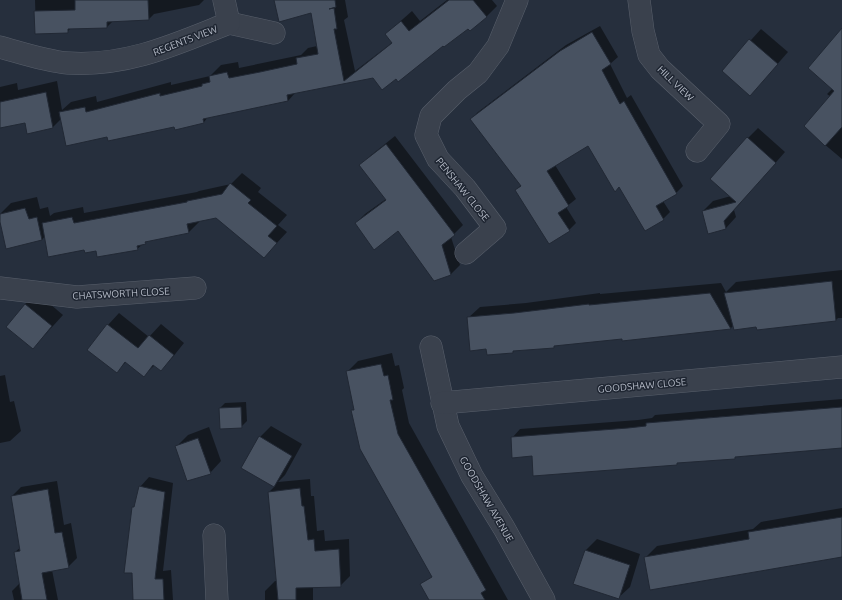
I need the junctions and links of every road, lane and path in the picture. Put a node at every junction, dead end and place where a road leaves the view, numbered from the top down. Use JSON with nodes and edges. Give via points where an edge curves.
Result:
{"nodes":[{"id":1,"x":224,"y":0,"type":"edge"},
{"id":2,"x":517,"y":0,"type":"edge"},
{"id":3,"x":639,"y":0,"type":"edge"},
{"id":4,"x":229,"y":23,"type":"junction"},
{"id":5,"x":274,"y":33,"type":"dead end"},
{"id":6,"x":0,"y":47,"type":"edge"},
{"id":7,"x":696,"y":151,"type":"dead end"},
{"id":8,"x":466,"y":253,"type":"dead end"},
{"id":9,"x":0,"y":288,"type":"edge"},
{"id":10,"x":195,"y":288,"type":"dead end"},
{"id":11,"x":431,"y":347,"type":"dead end"},
{"id":12,"x":842,"y":367,"type":"edge"},
{"id":13,"x":442,"y":403,"type":"junction"},
{"id":14,"x":214,"y":535,"type":"dead end"},
{"id":15,"x":217,"y":600,"type":"edge"},
{"id":16,"x":544,"y":600,"type":"edge"}],
"edges":[{"from":1,"to":4,"type":"street","name":"REGENTS VIEW"},
{"from":2,"to":8,"type":"street","name":"PENSHAW CLOSE","via":[[498,46],[478,73],[431,116],[426,135],[438,159],[465,188],[495,228]]},
{"from":3,"to":7,"type":"street","name":"HILL VIEW","via":[[649,55],[660,69],[719,124]]},
{"from":4,"to":5,"type":"street","name":"REGENTS VIEW"},
{"from":4,"to":6,"type":"street","name":"REGENTS VIEW","via":[[162,50],[114,62],[68,63]]},
{"from":9,"to":10,"type":"street","name":"CHATSWORTH CLOSE","via":[[77,297]]},
{"from":11,"to":13,"type":"street","name":"GOODSHAW AVENUE"},
{"from":12,"to":13,"type":"street","name":"GOODSHAW CLOSE"},
{"from":13,"to":16,"type":"street","name":"GOODSHAW AVENUE","via":[[448,426],[472,476]]},
{"from":14,"to":15,"type":"street"}]}
